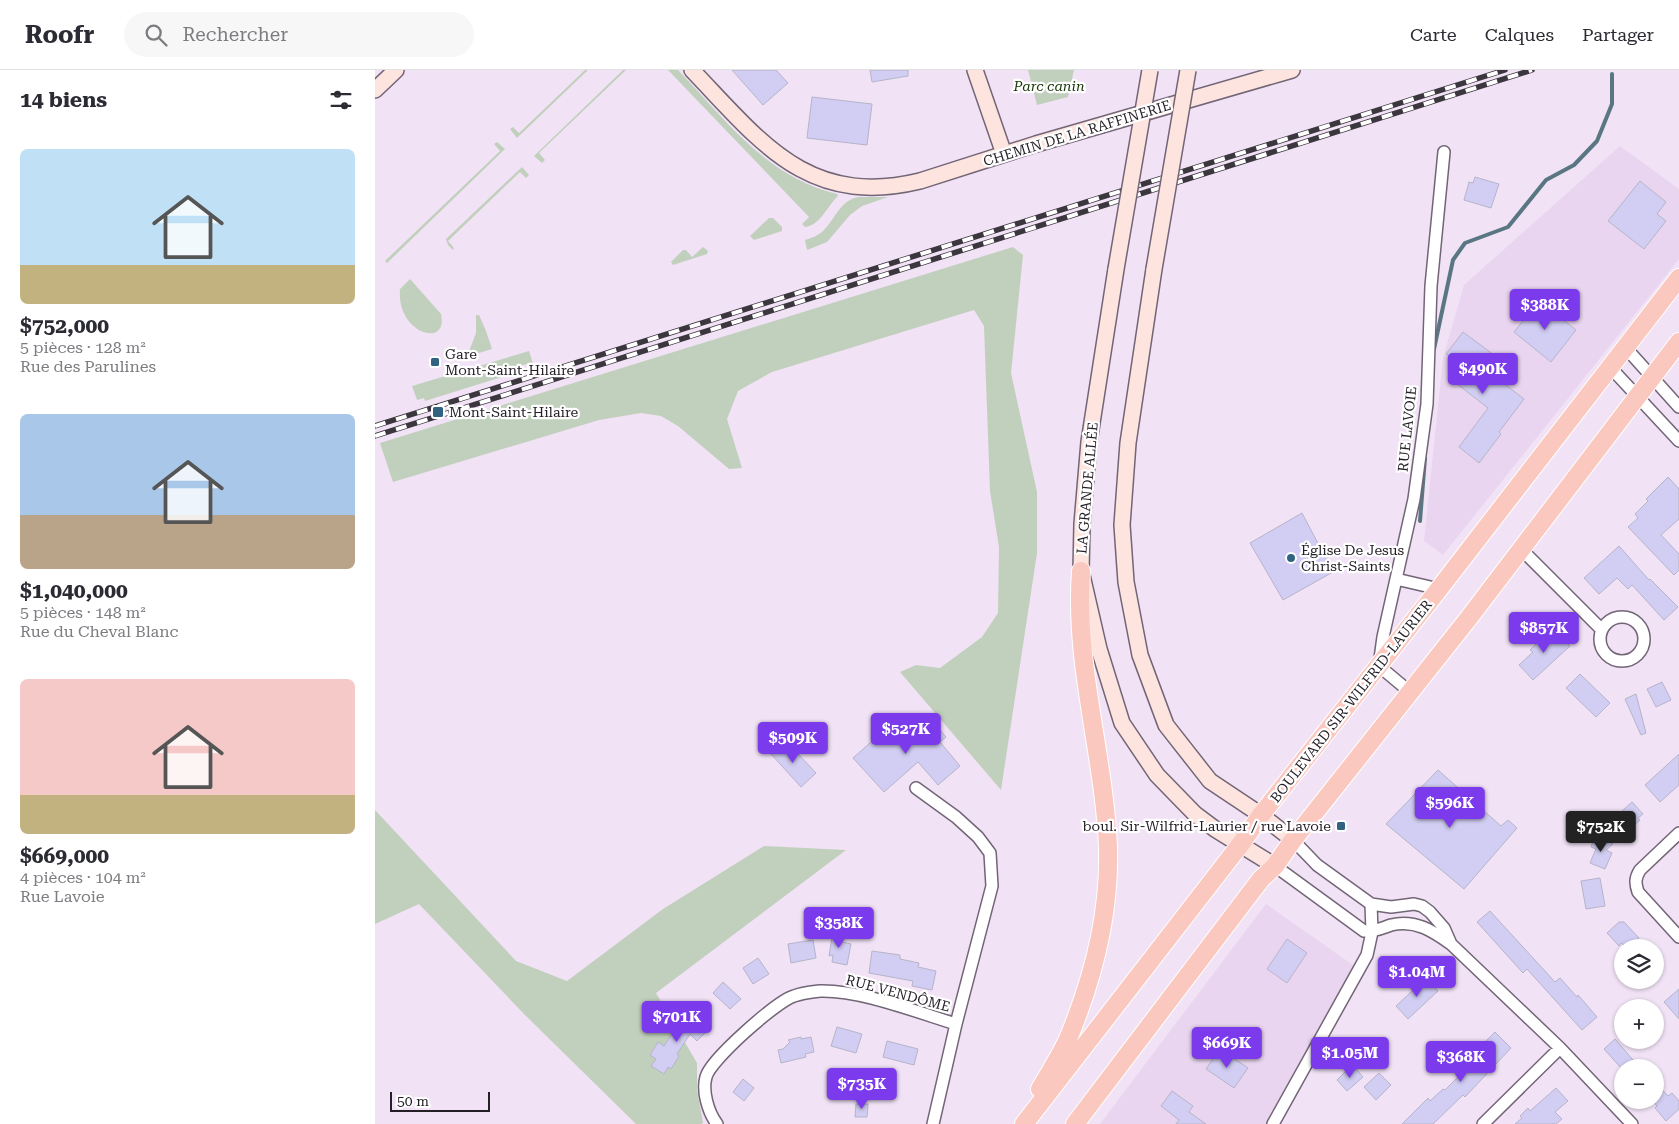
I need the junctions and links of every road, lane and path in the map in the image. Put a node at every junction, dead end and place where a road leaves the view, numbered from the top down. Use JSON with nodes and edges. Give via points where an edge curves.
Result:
{"nodes":[{"id":1,"x":396,"y":70,"type":"edge"},
{"id":2,"x":692,"y":70,"type":"edge"},
{"id":3,"x":975,"y":70,"type":"edge"},
{"id":4,"x":1149,"y":70,"type":"edge"},
{"id":5,"x":1189,"y":70,"type":"edge"},
{"id":6,"x":1292,"y":70,"type":"edge"},
{"id":7,"x":375,"y":90,"type":"edge"},
{"id":8,"x":1444,"y":152,"type":"dead end"},
{"id":9,"x":1004,"y":154,"type":"junction"},
{"id":10,"x":1679,"y":278,"type":"edge"},
{"id":11,"x":1679,"y":342,"type":"edge"},
{"id":12,"x":1625,"y":347,"type":"junction"},
{"id":13,"x":1610,"y":367,"type":"junction"},
{"id":14,"x":1651,"y":377,"type":"junction"},
{"id":15,"x":1638,"y":396,"type":"junction"},
{"id":16,"x":1679,"y":407,"type":"edge"},
{"id":17,"x":1679,"y":441,"type":"edge"},
{"id":18,"x":1521,"y":549,"type":"junction"},
{"id":19,"x":1081,"y":571,"type":"junction"},
{"id":20,"x":1397,"y":579,"type":"junction"},
{"id":21,"x":1439,"y":589,"type":"junction"},
{"id":22,"x":1601,"y":629,"type":"dead end"},
{"id":23,"x":1379,"y":666,"type":"junction"},
{"id":24,"x":1411,"y":692,"type":"junction"},
{"id":25,"x":916,"y":788,"type":"dead end"},
{"id":26,"x":1261,"y":816,"type":"junction"},
{"id":27,"x":1679,"y":833,"type":"edge"},
{"id":28,"x":1293,"y":840,"type":"junction"},
{"id":29,"x":1240,"y":845,"type":"junction"},
{"id":30,"x":1275,"y":866,"type":"junction"},
{"id":31,"x":1371,"y":904,"type":"junction"},
{"id":32,"x":1372,"y":932,"type":"junction"},
{"id":33,"x":1679,"y":937,"type":"edge"},
{"id":34,"x":1451,"y":944,"type":"junction"},
{"id":35,"x":956,"y":1024,"type":"junction"},
{"id":36,"x":1560,"y":1048,"type":"junction"},
{"id":37,"x":717,"y":1124,"type":"edge"},
{"id":38,"x":933,"y":1124,"type":"edge"},
{"id":39,"x":1020,"y":1124,"type":"edge"},
{"id":40,"x":1024,"y":1124,"type":"edge"},
{"id":41,"x":1075,"y":1124,"type":"edge"},
{"id":42,"x":1273,"y":1124,"type":"edge"},
{"id":43,"x":1483,"y":1124,"type":"edge"},
{"id":44,"x":1632,"y":1124,"type":"edge"}],
"edges":[{"from":1,"to":7,"type":"street"},
{"from":2,"to":9,"type":"street","name":"CHEMIN DE LA RAFFINERIE","via":[[762,143],[782,159],[829,181],[861,187],[910,184]]},
{"from":3,"to":9,"type":"street"},
{"from":4,"to":19,"type":"street","name":"LA GRANDE ALLÉE","bridge":true,"via":[[1089,442]]},
{"from":5,"to":26,"type":"street","bridge":true,"via":[[1128,443],[1122,525],[1126,582],[1139,655],[1166,725],[1210,781]]},
{"from":6,"to":9,"type":"street","name":"CHEMIN DE LA RAFFINERIE"},
{"from":8,"to":20,"type":"street","name":"RUE LAVOIE","via":[[1431,286],[1427,404],[1415,499]]},
{"from":10,"to":12,"type":"main road","name":"BOULEVARD SIR-WILFRID-LAURIER"},
{"from":11,"to":14,"type":"main road"},
{"from":12,"to":13,"type":"main road","name":"BOULEVARD SIR-WILFRID-LAURIER"},
{"from":12,"to":14,"type":"street"},
{"from":13,"to":15,"type":"street"},
{"from":13,"to":21,"type":"main road","name":"BOULEVARD SIR-WILFRID-LAURIER"},
{"from":14,"to":15,"type":"main road"},
{"from":14,"to":16,"type":"street"},
{"from":15,"to":17,"type":"street"},
{"from":15,"to":18,"type":"main road"},
{"from":18,"to":22,"type":"street"},
{"from":18,"to":24,"type":"main road"},
{"from":19,"to":29,"type":"street","name":"LA GRANDE ALLÉE","via":[[1099,649],[1122,723],[1157,775],[1195,814]]},
{"from":19,"to":39,"type":"main road","via":[[1081,641],[1104,804],[1108,847],[1106,891],[1099,941],[1084,996],[1067,1040]]},
{"from":20,"to":21,"type":"street"},
{"from":20,"to":23,"type":"street","name":"RUE LAVOIE"},
{"from":21,"to":23,"type":"main road","name":"BOULEVARD SIR-WILFRID-LAURIER"},
{"from":23,"to":24,"type":"street"},
{"from":23,"to":26,"type":"main road","name":"BOULEVARD SIR-WILFRID-LAURIER"},
{"from":24,"to":28,"type":"main road"},
{"from":25,"to":35,"type":"street","name":"RUE VENDÔME","via":[[979,837],[990,853],[992,886]]},
{"from":26,"to":28,"type":"street"},
{"from":26,"to":29,"type":"main road","name":"BOULEVARD SIR-WILFRID-LAURIER"},
{"from":27,"to":33,"type":"street","via":[[1640,870],[1635,884],[1638,892]]},
{"from":28,"to":30,"type":"main road"},
{"from":28,"to":31,"type":"street","via":[[1317,865]]},
{"from":29,"to":30,"type":"street","name":"LA GRANDE ALLÉE"},
{"from":29,"to":40,"type":"main road","name":"BOULEVARD SIR-WILFRID-LAURIER"},
{"from":30,"to":32,"type":"street","via":[[1356,926]]},
{"from":30,"to":41,"type":"main road","via":[[1261,879]]},
{"from":31,"to":32,"type":"street"},
{"from":31,"to":34,"type":"street","via":[[1422,906],[1438,919]]},
{"from":32,"to":34,"type":"street","via":[[1408,923],[1434,932]]},
{"from":32,"to":42,"type":"street","via":[[1360,970]]},
{"from":34,"to":36,"type":"street"},
{"from":35,"to":37,"type":"street","name":"RUE VENDÔME","via":[[845,992],[819,991],[793,996],[753,1025],[706,1075],[707,1101]]},
{"from":35,"to":38,"type":"street","name":"RUE VENDÔME"},
{"from":36,"to":43,"type":"street"},
{"from":36,"to":44,"type":"street"}]}
